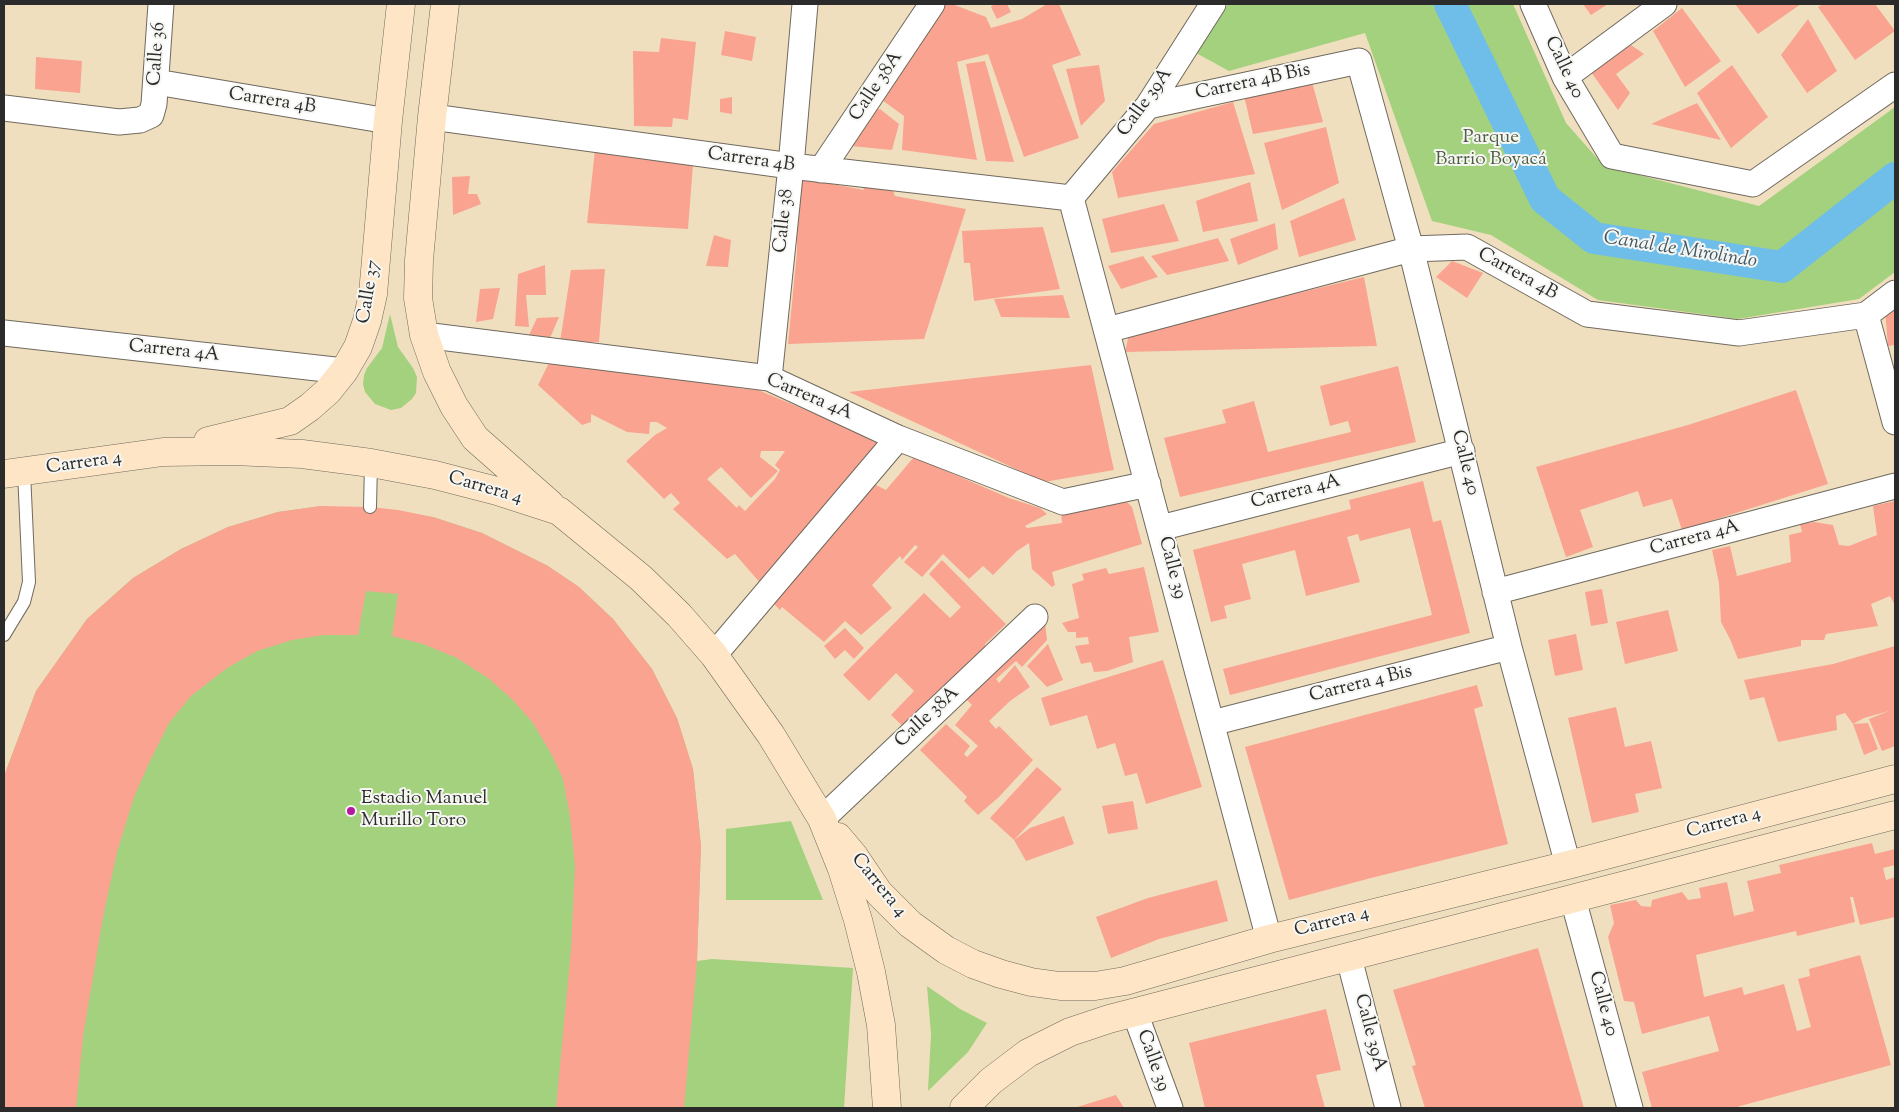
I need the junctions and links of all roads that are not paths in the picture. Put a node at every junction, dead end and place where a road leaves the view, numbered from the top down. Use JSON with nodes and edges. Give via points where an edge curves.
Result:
{"nodes":[{"id":1,"x":161,"y":4,"type":"edge"},
{"id":2,"x":401,"y":4,"type":"edge"},
{"id":3,"x":445,"y":4,"type":"edge"},
{"id":4,"x":804,"y":4,"type":"edge"},
{"id":5,"x":932,"y":4,"type":"edge"},
{"id":6,"x":1213,"y":4,"type":"edge"},
{"id":7,"x":1534,"y":4,"type":"edge"},
{"id":8,"x":1664,"y":4,"type":"edge"},
{"id":9,"x":1359,"y":60,"type":"joint"},
{"id":10,"x":1565,"y":77,"type":"junction"},
{"id":11,"x":1895,"y":84,"type":"edge"},
{"id":12,"x":155,"y":93,"type":"junction"},
{"id":13,"x":1148,"y":106,"type":"junction"},
{"id":14,"x":4,"y":108,"type":"edge"},
{"id":15,"x":432,"y":117,"type":"junction"},
{"id":16,"x":388,"y":121,"type":"junction"},
{"id":17,"x":790,"y":166,"type":"junction"},
{"id":18,"x":821,"y":170,"type":"junction"},
{"id":19,"x":1071,"y":198,"type":"junction"},
{"id":20,"x":1411,"y":249,"type":"junction"},
{"id":21,"x":1895,"y":293,"type":"edge"},
{"id":22,"x":1866,"y":315,"type":"junction"},
{"id":23,"x":1107,"y":330,"type":"junction"},
{"id":24,"x":4,"y":333,"type":"edge"},
{"id":25,"x":424,"y":335,"type":"junction"},
{"id":26,"x":344,"y":371,"type":"junction"},
{"id":27,"x":769,"y":378,"type":"junction"},
{"id":28,"x":1895,"y":422,"type":"edge"},
{"id":29,"x":898,"y":438,"type":"junction"},
{"id":30,"x":1462,"y":451,"type":"junction"},
{"id":31,"x":163,"y":452,"type":"junction"},
{"id":32,"x":371,"y":463,"type":"junction"},
{"id":33,"x":14,"y":473,"type":"edge"},
{"id":34,"x":1148,"y":484,"type":"junction"},
{"id":35,"x":1895,"y":486,"type":"edge"},
{"id":36,"x":370,"y":507,"type":"dead end"},
{"id":37,"x":558,"y":511,"type":"junction"},
{"id":38,"x":1160,"y":528,"type":"junction"},
{"id":39,"x":1495,"y":592,"type":"junction"},
{"id":40,"x":1035,"y":617,"type":"dead end"},
{"id":41,"x":4,"y":635,"type":"edge"},
{"id":42,"x":1509,"y":647,"type":"junction"},
{"id":43,"x":714,"y":655,"type":"junction"},
{"id":44,"x":1212,"y":723,"type":"junction"},
{"id":45,"x":1895,"y":779,"type":"edge"},
{"id":46,"x":1895,"y":815,"type":"edge"},
{"id":47,"x":822,"y":819,"type":"junction"},
{"id":48,"x":1568,"y":865,"type":"junction"},
{"id":49,"x":1573,"y":899,"type":"junction"},
{"id":50,"x":1270,"y":939,"type":"junction"},
{"id":51,"x":1349,"y":958,"type":"junction"},
{"id":52,"x":1135,"y":1013,"type":"junction"},
{"id":53,"x":887,"y":1108,"type":"edge"},
{"id":54,"x":964,"y":1108,"type":"edge"},
{"id":55,"x":1170,"y":1108,"type":"edge"},
{"id":56,"x":1388,"y":1108,"type":"edge"},
{"id":57,"x":1630,"y":1108,"type":"edge"}],
"edges":[{"from":1,"to":12,"type":"street","name":"Calle 36"},
{"from":2,"to":16,"type":"main road","name":"Calle 37"},
{"from":3,"to":15,"type":"main road"},
{"from":4,"to":17,"type":"street","name":"Calle 38"},
{"from":5,"to":18,"type":"street","name":"Calle 38A"},
{"from":6,"to":13,"type":"street","name":"Calle 39A"},
{"from":7,"to":10,"type":"street","name":"Calle 40"},
{"from":8,"to":10,"type":"street"},
{"from":9,"to":13,"type":"street","name":"Carrera 4B Bis"},
{"from":9,"to":20,"type":"street","name":"Calle 40"},
{"from":10,"to":11,"type":"street","name":"Calle 40","via":[[1612,156],[1754,184]]},
{"from":12,"to":14,"type":"street","via":[[151,115],[140,120],[119,122]]},
{"from":12,"to":16,"type":"street","name":"Carrera 4B"},
{"from":13,"to":19,"type":"street","name":"Calle 39A"},
{"from":15,"to":17,"type":"street","name":"Carrera 4B"},
{"from":15,"to":25,"type":"main road","via":[[419,260],[418,298]]},
{"from":16,"to":26,"type":"main road","name":"Calle 37","via":[[373,294],[368,321]]},
{"from":17,"to":18,"type":"street","name":"Carrera 4B"},
{"from":17,"to":27,"type":"street","name":"Calle 38"},
{"from":18,"to":19,"type":"street","name":"Carrera 4B"},
{"from":19,"to":23,"type":"street","name":"Calle 39"},
{"from":20,"to":22,"type":"street","name":"Carrera 4B","via":[[1467,247],[1587,314],[1739,333]]},
{"from":20,"to":23,"type":"street","name":"Carrera 4B"},
{"from":20,"to":30,"type":"street","name":"Calle 40"},
{"from":21,"to":22,"type":"street","name":"Carrera 4B"},
{"from":22,"to":28,"type":"street"},
{"from":23,"to":34,"type":"street","name":"Calle 39"},
{"from":24,"to":26,"type":"street","name":"Carrera 4A"},
{"from":25,"to":27,"type":"street","name":"Carrera 4A"},
{"from":25,"to":37,"type":"main road","via":[[449,398],[475,438]]},
{"from":26,"to":31,"type":"main road","name":"Calle 37","via":[[322,396],[290,421]]},
{"from":27,"to":29,"type":"street","name":"Carrera 4A"},
{"from":29,"to":34,"type":"street","name":"Carrera 4A","via":[[1063,502]]},
{"from":29,"to":43,"type":"street"},
{"from":30,"to":38,"type":"street","name":"Carrera 4A"},
{"from":30,"to":39,"type":"street","name":"Calle 40"},
{"from":31,"to":32,"type":"main road","name":"Carrera 4","via":[[302,454]]},
{"from":31,"to":33,"type":"main road","name":"Carrera 4"},
{"from":32,"to":36,"type":"lane"},
{"from":32,"to":37,"type":"main road","name":"Carrera 4","via":[[435,475]]},
{"from":33,"to":41,"type":"lane","via":[[29,582],[24,602]]},
{"from":34,"to":38,"type":"street","name":"Calle 39"},
{"from":35,"to":39,"type":"street","name":"Carrera 4A"},
{"from":37,"to":43,"type":"main road","name":"Carrera 4","via":[[641,578]]},
{"from":38,"to":44,"type":"street","name":"Calle 39"},
{"from":39,"to":42,"type":"street","name":"Calle 40"},
{"from":40,"to":47,"type":"street","name":"Calle 38A"},
{"from":42,"to":44,"type":"street","name":"Carrera 4 Bis"},
{"from":42,"to":48,"type":"street","name":"Calle 40"},
{"from":43,"to":47,"type":"main road","name":"Carrera 4","via":[[771,735]]},
{"from":44,"to":50,"type":"street","name":"Calle 39"},
{"from":45,"to":48,"type":"main road","name":"Carrera 4"},
{"from":46,"to":49,"type":"main road","name":"Carrera 4"},
{"from":47,"to":50,"type":"main road","name":"Carrera 4","via":[[854,856],[879,893],[910,924],[946,950],[1001,974],[1060,986],[1095,986],[1124,981]]},
{"from":47,"to":53,"type":"main road","name":"Carrera 4","via":[[853,903],[871,972],[881,1025]]},
{"from":48,"to":50,"type":"main road","name":"Carrera 4"},
{"from":49,"to":51,"type":"main road","name":"Carrera 4"},
{"from":49,"to":57,"type":"street","name":"Calle 40"},
{"from":51,"to":52,"type":"main road","name":"Carrera 4"},
{"from":51,"to":56,"type":"street","name":"Calle 39A"},
{"from":52,"to":54,"type":"main road","name":"Carrera 4","via":[[1070,1032],[1028,1053],[991,1081]]},
{"from":52,"to":55,"type":"street","name":"Calle 39"}]}
